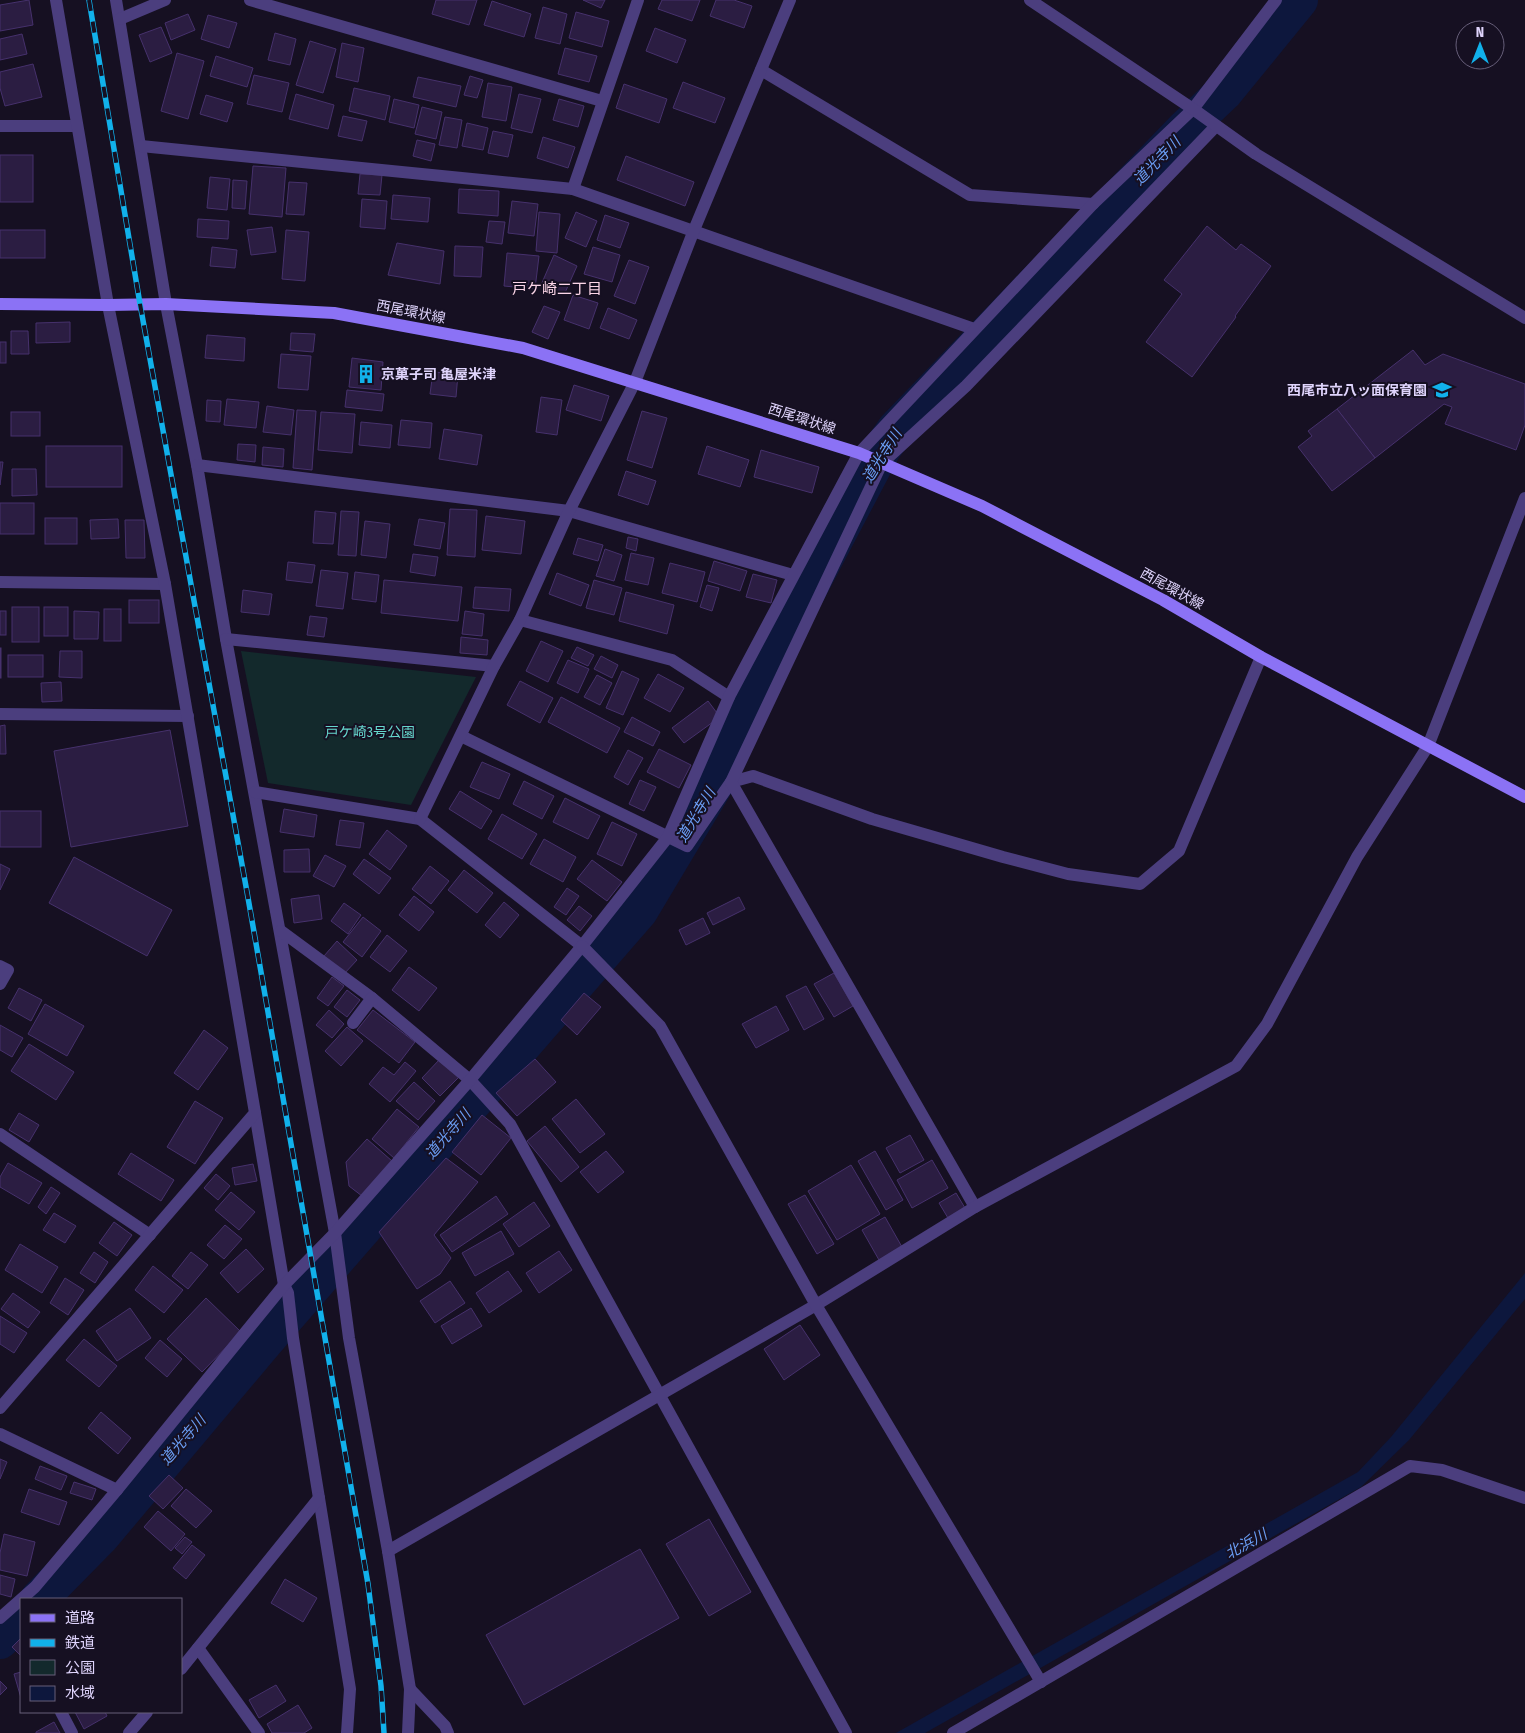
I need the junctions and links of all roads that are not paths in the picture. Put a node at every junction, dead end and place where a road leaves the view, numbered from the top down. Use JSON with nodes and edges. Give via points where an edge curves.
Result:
{"nodes":[{"id":1,"x":56,"y":0,"type":"edge"},
{"id":2,"x":116,"y":0,"type":"edge"},
{"id":3,"x":165,"y":0,"type":"edge"},
{"id":4,"x":250,"y":0,"type":"edge"},
{"id":5,"x":638,"y":0,"type":"edge"},
{"id":6,"x":790,"y":0,"type":"edge"},
{"id":7,"x":1030,"y":0,"type":"edge"},
{"id":8,"x":1276,"y":0,"type":"edge"},
{"id":9,"x":120,"y":19,"type":"junction"},
{"id":10,"x":760,"y":70,"type":"junction"},
{"id":11,"x":602,"y":101,"type":"junction"},
{"id":12,"x":1193,"y":109,"type":"junction"},
{"id":13,"x":1216,"y":125,"type":"junction"},
{"id":14,"x":0,"y":126,"type":"edge"},
{"id":15,"x":77,"y":126,"type":"junction"},
{"id":16,"x":141,"y":146,"type":"junction"},
{"id":17,"x":572,"y":189,"type":"junction"},
{"id":18,"x":1093,"y":204,"type":"junction"},
{"id":19,"x":694,"y":230,"type":"junction"},
{"id":20,"x":0,"y":304,"type":"edge"},
{"id":21,"x":166,"y":304,"type":"junction"},
{"id":22,"x":108,"y":305,"type":"junction"},
{"id":23,"x":1525,"y":318,"type":"edge"},
{"id":24,"x":974,"y":329,"type":"junction"},
{"id":25,"x":634,"y":382,"type":"junction"},
{"id":26,"x":860,"y":453,"type":"junction"},
{"id":27,"x":882,"y":463,"type":"junction"},
{"id":28,"x":197,"y":465,"type":"junction"},
{"id":29,"x":1525,"y":498,"type":"edge"},
{"id":30,"x":569,"y":511,"type":"junction"},
{"id":31,"x":793,"y":575,"type":"junction"},
{"id":32,"x":0,"y":582,"type":"edge"},
{"id":33,"x":165,"y":584,"type":"junction"},
{"id":34,"x":520,"y":620,"type":"junction"},
{"id":35,"x":226,"y":639,"type":"junction"},
{"id":36,"x":1261,"y":657,"type":"junction"},
{"id":37,"x":494,"y":666,"type":"junction"},
{"id":38,"x":729,"y":697,"type":"junction"},
{"id":39,"x":0,"y":714,"type":"edge"},
{"id":40,"x":188,"y":716,"type":"junction"},
{"id":41,"x":461,"y":736,"type":"junction"},
{"id":42,"x":1428,"y":746,"type":"junction"},
{"id":43,"x":731,"y":782,"type":"junction"},
{"id":44,"x":255,"y":792,"type":"junction"},
{"id":45,"x":1525,"y":797,"type":"edge"},
{"id":46,"x":420,"y":819,"type":"junction"},
{"id":47,"x":669,"y":838,"type":"junction"},
{"id":48,"x":281,"y":931,"type":"junction"},
{"id":49,"x":582,"y":947,"type":"junction"},
{"id":50,"x":0,"y":966,"type":"edge"},
{"id":51,"x":0,"y":984,"type":"edge"},
{"id":52,"x":372,"y":998,"type":"junction"},
{"id":53,"x":353,"y":1023,"type":"dead end"},
{"id":54,"x":470,"y":1081,"type":"junction"},
{"id":55,"x":255,"y":1113,"type":"junction"},
{"id":56,"x":0,"y":1134,"type":"edge"},
{"id":57,"x":975,"y":1207,"type":"junction"},
{"id":58,"x":335,"y":1234,"type":"junction"},
{"id":59,"x":150,"y":1235,"type":"junction"},
{"id":60,"x":286,"y":1289,"type":"junction"},
{"id":61,"x":816,"y":1305,"type":"junction"},
{"id":62,"x":660,"y":1396,"type":"junction"},
{"id":63,"x":0,"y":1408,"type":"edge"},
{"id":64,"x":0,"y":1434,"type":"edge"},
{"id":65,"x":117,"y":1490,"type":"junction"},
{"id":66,"x":319,"y":1498,"type":"junction"},
{"id":67,"x":1525,"y":1498,"type":"edge"},
{"id":68,"x":388,"y":1551,"type":"junction"},
{"id":69,"x":23,"y":1598,"type":"edge"},
{"id":70,"x":20,"y":1600,"type":"edge"},
{"id":71,"x":0,"y":1618,"type":"edge"},
{"id":72,"x":198,"y":1648,"type":"junction"},
{"id":73,"x":182,"y":1668,"type":"edge"},
{"id":74,"x":1039,"y":1678,"type":"junction"},
{"id":75,"x":410,"y":1689,"type":"junction"},
{"id":76,"x":62,"y":1713,"type":"edge"},
{"id":77,"x":145,"y":1713,"type":"edge"},
{"id":78,"x":72,"y":1733,"type":"edge"},
{"id":79,"x":129,"y":1733,"type":"edge"},
{"id":80,"x":259,"y":1733,"type":"edge"},
{"id":81,"x":347,"y":1733,"type":"edge"},
{"id":82,"x":408,"y":1733,"type":"edge"},
{"id":83,"x":448,"y":1733,"type":"edge"},
{"id":84,"x":846,"y":1733,"type":"edge"},
{"id":85,"x":953,"y":1733,"type":"edge"}],
"edges":[{"from":1,"to":15,"type":"street"},
{"from":2,"to":9,"type":"street"},
{"from":3,"to":9,"type":"street"},
{"from":4,"to":11,"type":"street"},
{"from":5,"to":11,"type":"street"},
{"from":6,"to":10,"type":"street"},
{"from":7,"to":12,"type":"street"},
{"from":8,"to":12,"type":"street"},
{"from":9,"to":16,"type":"street"},
{"from":10,"to":18,"type":"street","via":[[970,195]]},
{"from":10,"to":19,"type":"street"},
{"from":11,"to":17,"type":"street"},
{"from":12,"to":13,"type":"street"},
{"from":12,"to":18,"type":"street"},
{"from":13,"to":23,"type":"street","via":[[1256,154]]},
{"from":13,"to":27,"type":"street","via":[[966,386]]},
{"from":14,"to":15,"type":"street"},
{"from":15,"to":22,"type":"street"},
{"from":16,"to":17,"type":"street"},
{"from":16,"to":21,"type":"street"},
{"from":17,"to":19,"type":"street"},
{"from":18,"to":24,"type":"street"},
{"from":19,"to":24,"type":"street"},
{"from":19,"to":25,"type":"street"},
{"from":20,"to":22,"type":"main road","name":"西尾環状線"},
{"from":21,"to":22,"type":"main road","name":"西尾環状線"},
{"from":21,"to":25,"type":"main road","name":"西尾環状線","via":[[334,313],[523,348]]},
{"from":21,"to":28,"type":"street"},
{"from":22,"to":33,"type":"street"},
{"from":24,"to":26,"type":"street"},
{"from":25,"to":26,"type":"main road","name":"西尾環状線"},
{"from":25,"to":30,"type":"street"},
{"from":26,"to":27,"type":"main road","name":"西尾環状線"},
{"from":26,"to":31,"type":"street"},
{"from":27,"to":36,"type":"main road","name":"西尾環状線","via":[[982,506],[1164,600]]},
{"from":27,"to":43,"type":"street"},
{"from":28,"to":30,"type":"street"},
{"from":28,"to":35,"type":"street"},
{"from":29,"to":42,"type":"street"},
{"from":30,"to":31,"type":"street"},
{"from":30,"to":34,"type":"street"},
{"from":31,"to":38,"type":"street"},
{"from":32,"to":33,"type":"street"},
{"from":33,"to":40,"type":"street"},
{"from":34,"to":37,"type":"street"},
{"from":34,"to":38,"type":"street","via":[[672,660]]},
{"from":35,"to":37,"type":"street"},
{"from":35,"to":44,"type":"street"},
{"from":36,"to":42,"type":"main road","name":"西尾環状線"},
{"from":36,"to":43,"type":"street","via":[[1179,851],[1140,884],[1068,874],[1003,857],[872,819],[753,776]]},
{"from":37,"to":41,"type":"street"},
{"from":38,"to":47,"type":"street"},
{"from":39,"to":40,"type":"street"},
{"from":40,"to":55,"type":"street"},
{"from":41,"to":46,"type":"street"},
{"from":41,"to":47,"type":"street"},
{"from":42,"to":45,"type":"main road","name":"西尾環状線"},
{"from":42,"to":57,"type":"street","via":[[1357,857],[1267,1024],[1236,1066]]},
{"from":43,"to":47,"type":"street","via":[[687,846]]},
{"from":43,"to":57,"type":"street"},
{"from":44,"to":46,"type":"street"},
{"from":44,"to":48,"type":"street"},
{"from":46,"to":49,"type":"street"},
{"from":47,"to":49,"type":"street"},
{"from":48,"to":52,"type":"street"},
{"from":48,"to":58,"type":"street"},
{"from":49,"to":54,"type":"street"},
{"from":49,"to":61,"type":"street","via":[[660,1026]]},
{"from":50,"to":51,"type":"street","via":[[8,970]]},
{"from":52,"to":53,"type":"street"},
{"from":52,"to":54,"type":"street"},
{"from":54,"to":58,"type":"street"},
{"from":54,"to":62,"type":"street","via":[[510,1124]]},
{"from":55,"to":59,"type":"street"},
{"from":55,"to":60,"type":"street"},
{"from":56,"to":59,"type":"street"},
{"from":57,"to":61,"type":"street"},
{"from":58,"to":60,"type":"street"},
{"from":58,"to":68,"type":"street","via":[[349,1338]]},
{"from":59,"to":63,"type":"street"},
{"from":60,"to":65,"type":"street"},
{"from":60,"to":66,"type":"street"},
{"from":61,"to":62,"type":"street"},
{"from":61,"to":74,"type":"street"},
{"from":62,"to":68,"type":"street"},
{"from":62,"to":84,"type":"street"},
{"from":64,"to":65,"type":"street"},
{"from":65,"to":69,"type":"street"},
{"from":66,"to":72,"type":"street"},
{"from":66,"to":81,"type":"street","via":[[350,1689]]},
{"from":67,"to":74,"type":"street","via":[[1442,1470],[1410,1466]]},
{"from":68,"to":75,"type":"street"},
{"from":70,"to":71,"type":"street"},
{"from":72,"to":73,"type":"street"},
{"from":72,"to":80,"type":"street"},
{"from":74,"to":85,"type":"street"},
{"from":75,"to":82,"type":"street"},
{"from":75,"to":83,"type":"street"},
{"from":76,"to":78,"type":"street"},
{"from":77,"to":79,"type":"street"}]}
